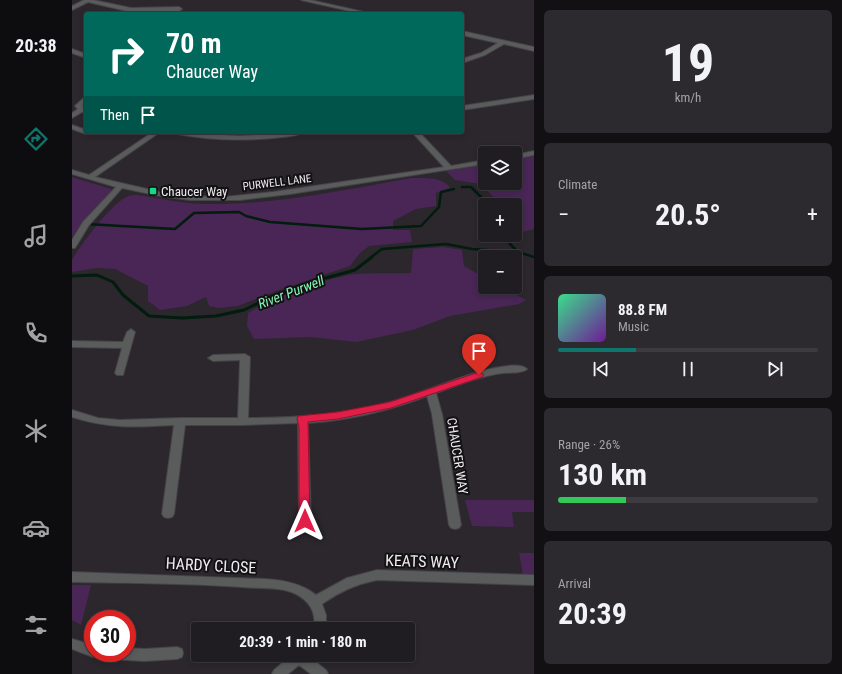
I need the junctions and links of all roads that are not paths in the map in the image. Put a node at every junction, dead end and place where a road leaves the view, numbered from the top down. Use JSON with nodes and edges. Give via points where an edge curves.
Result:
{"nodes":[{"id":1,"x":87,"y":0,"type":"edge"},
{"id":2,"x":303,"y":0,"type":"edge"},
{"id":3,"x":176,"y":1,"type":"dead end"},
{"id":4,"x":72,"y":8,"type":"edge"},
{"id":5,"x":181,"y":12,"type":"edge"},
{"id":6,"x":360,"y":12,"type":"edge"},
{"id":7,"x":464,"y":33,"type":"edge"},
{"id":8,"x":503,"y":42,"type":"junction"},
{"id":9,"x":534,"y":49,"type":"edge"},
{"id":10,"x":72,"y":51,"type":"edge"},
{"id":11,"x":84,"y":55,"type":"edge"},
{"id":12,"x":464,"y":60,"type":"edge"},
{"id":13,"x":534,"y":97,"type":"edge"},
{"id":14,"x":84,"y":100,"type":"edge"},
{"id":15,"x":464,"y":108,"type":"edge"},
{"id":16,"x":84,"y":110,"type":"edge"},
{"id":17,"x":72,"y":116,"type":"edge"},
{"id":18,"x":72,"y":127,"type":"edge"},
{"id":19,"x":84,"y":131,"type":"edge"},
{"id":20,"x":154,"y":134,"type":"edge"},
{"id":21,"x":186,"y":134,"type":"edge"},
{"id":22,"x":284,"y":134,"type":"edge"},
{"id":23,"x":417,"y":134,"type":"edge"},
{"id":24,"x":534,"y":153,"type":"edge"},
{"id":25,"x":522,"y":156,"type":"edge"},
{"id":26,"x":478,"y":163,"type":"edge"},
{"id":27,"x":449,"y":168,"type":"junction"},
{"id":28,"x":72,"y":172,"type":"edge"},
{"id":29,"x":90,"y":177,"type":"junction"},
{"id":30,"x":120,"y":186,"type":"junction"},
{"id":31,"x":72,"y":246,"type":"edge"},
{"id":32,"x":131,"y":332,"type":"dead end"},
{"id":33,"x":72,"y":344,"type":"edge"},
{"id":34,"x":127,"y":345,"type":"junction"},
{"id":35,"x":213,"y":358,"type":"dead end"},
{"id":36,"x":522,"y":368,"type":"dead end"},
{"id":37,"x":120,"y":373,"type":"dead end"},
{"id":38,"x":431,"y":392,"type":"junction"},
{"id":39,"x":72,"y":413,"type":"edge"},
{"id":40,"x":302,"y":419,"type":"junction"},
{"id":41,"x":180,"y":421,"type":"junction"},
{"id":42,"x":243,"y":422,"type":"junction"},
{"id":43,"x":168,"y":514,"type":"dead end"},
{"id":44,"x":305,"y":521,"type":"dead end"},
{"id":45,"x":455,"y":525,"type":"dead end"},
{"id":46,"x":72,"y":577,"type":"edge"},
{"id":47,"x":534,"y":580,"type":"edge"},
{"id":48,"x":315,"y":602,"type":"junction"},
{"id":49,"x":321,"y":622,"type":"edge"},
{"id":50,"x":72,"y":644,"type":"edge"},
{"id":51,"x":84,"y":648,"type":"edge"},
{"id":52,"x":177,"y":654,"type":"dead end"},
{"id":53,"x":136,"y":655,"type":"edge"},
{"id":54,"x":293,"y":662,"type":"edge"},
{"id":55,"x":307,"y":662,"type":"edge"},
{"id":56,"x":279,"y":674,"type":"edge"},
{"id":57,"x":321,"y":674,"type":"edge"}],
"edges":[{"from":1,"to":4,"type":"street"},
{"from":1,"to":5,"type":"street","via":[[132,10]]},
{"from":2,"to":6,"type":"street"},
{"from":3,"to":5,"type":"street"},
{"from":7,"to":8,"type":"street"},
{"from":8,"to":9,"type":"street"},
{"from":8,"to":12,"type":"street","via":[[483,54]]},
{"from":10,"to":11,"type":"street"},
{"from":13,"to":15,"type":"street"},
{"from":14,"to":16,"type":"street","via":[[78,106]]},
{"from":16,"to":17,"type":"street"},
{"from":18,"to":19,"type":"street"},
{"from":20,"to":29,"type":"street"},
{"from":21,"to":22,"type":"street","via":[[239,139]]},
{"from":23,"to":27,"type":"street"},
{"from":24,"to":25,"type":"street"},
{"from":26,"to":27,"type":"street","name":"PURWELL LANE"},
{"from":27,"to":30,"type":"street","name":"PURWELL LANE","via":[[238,198],[192,198]]},
{"from":28,"to":29,"type":"street","name":"PURWELL LANE"},
{"from":29,"to":30,"type":"street","name":"PURWELL LANE"},
{"from":30,"to":31,"type":"street","via":[[83,228]]},
{"from":32,"to":34,"type":"street"},
{"from":33,"to":34,"type":"street"},
{"from":34,"to":37,"type":"street"},
{"from":35,"to":42,"type":"street","via":[[245,357]]},
{"from":36,"to":38,"type":"street","via":[[487,372]]},
{"from":38,"to":40,"type":"street","via":[[370,410]]},
{"from":38,"to":45,"type":"street","name":"CHAUCER WAY"},
{"from":39,"to":41,"type":"street","via":[[99,421]]},
{"from":40,"to":42,"type":"street"},
{"from":40,"to":44,"type":"street"},
{"from":41,"to":42,"type":"street"},
{"from":41,"to":43,"type":"street"},
{"from":46,"to":48,"type":"street","name":"HARDY CLOSE","via":[[285,586],[304,592]]},
{"from":47,"to":48,"type":"street","name":"KEATS WAY","via":[[377,575],[342,584]]},
{"from":48,"to":49,"type":"street"},
{"from":50,"to":51,"type":"street"},
{"from":52,"to":53,"type":"street"},
{"from":54,"to":56,"type":"street"},
{"from":55,"to":57,"type":"street"}]}
